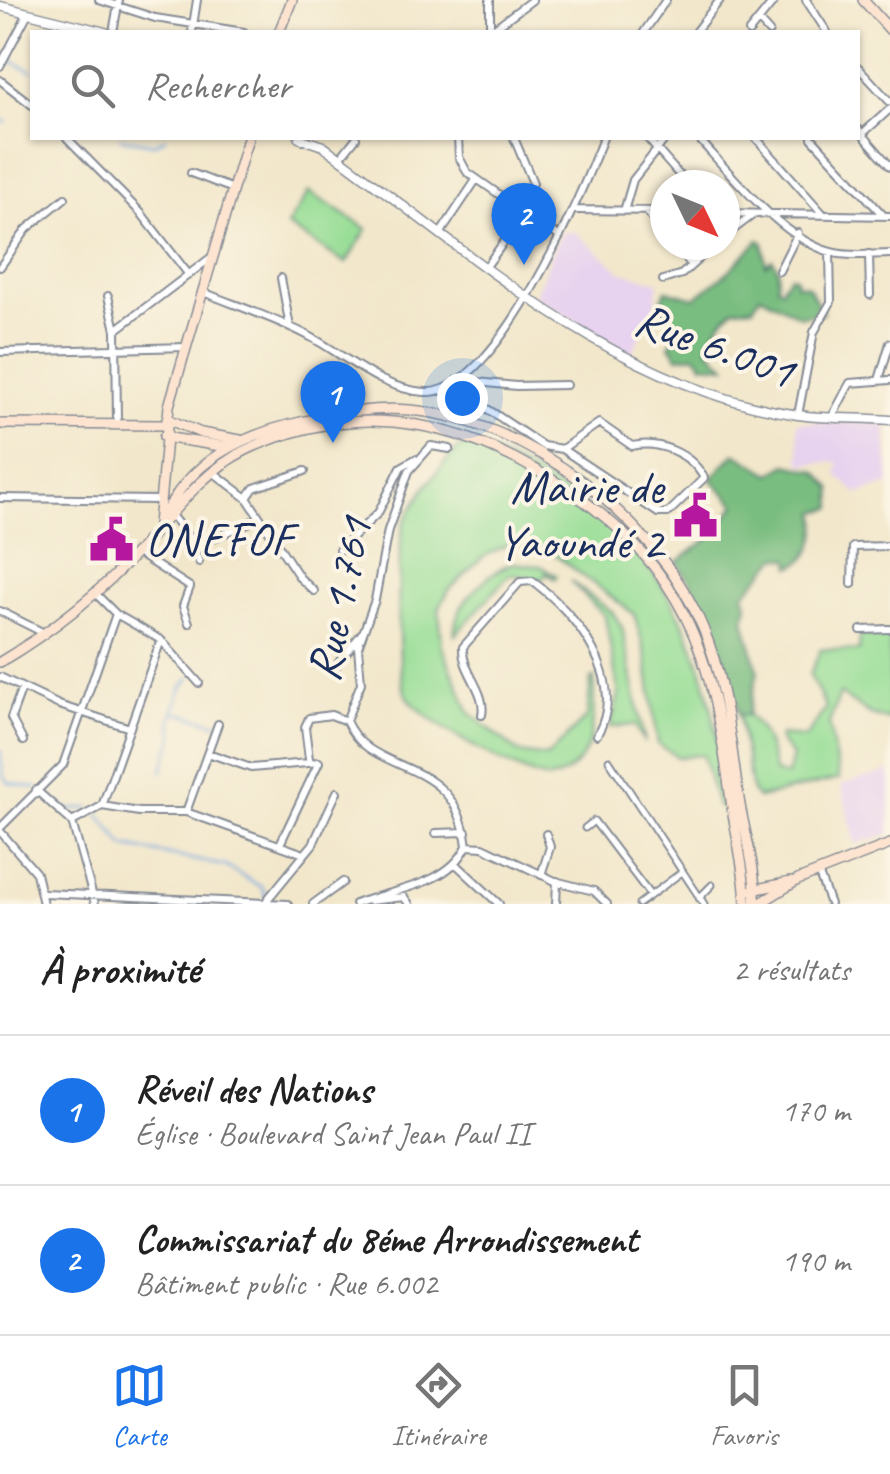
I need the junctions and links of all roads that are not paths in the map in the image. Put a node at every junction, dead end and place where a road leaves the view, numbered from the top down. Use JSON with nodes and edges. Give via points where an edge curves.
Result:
{"nodes":[{"id":1,"x":99,"y":0,"type":"edge"},
{"id":2,"x":197,"y":0,"type":"edge"},
{"id":3,"x":292,"y":0,"type":"edge"},
{"id":4,"x":490,"y":0,"type":"edge"},
{"id":5,"x":532,"y":0,"type":"edge"},
{"id":6,"x":666,"y":0,"type":"edge"},
{"id":7,"x":720,"y":0,"type":"edge"},
{"id":8,"x":775,"y":0,"type":"edge"},
{"id":9,"x":806,"y":0,"type":"edge"},
{"id":10,"x":863,"y":0,"type":"edge"},
{"id":11,"x":118,"y":4,"type":"edge"},
{"id":12,"x":7,"y":5,"type":"edge"},
{"id":13,"x":26,"y":15,"type":"junction"},
{"id":14,"x":758,"y":21,"type":"junction"},
{"id":15,"x":193,"y":28,"type":"edge"},
{"id":16,"x":95,"y":30,"type":"edge"},
{"id":17,"x":113,"y":30,"type":"edge"},
{"id":18,"x":218,"y":30,"type":"edge"},
{"id":19,"x":280,"y":30,"type":"edge"},
{"id":20,"x":491,"y":30,"type":"edge"},
{"id":21,"x":494,"y":30,"type":"edge"},
{"id":22,"x":645,"y":30,"type":"edge"},
{"id":23,"x":697,"y":30,"type":"edge"},
{"id":24,"x":751,"y":30,"type":"edge"},
{"id":25,"x":767,"y":30,"type":"edge"},
{"id":26,"x":827,"y":30,"type":"edge"},
{"id":27,"x":890,"y":30,"type":"edge"},
{"id":28,"x":0,"y":66,"type":"edge"},
{"id":29,"x":860,"y":69,"type":"edge"},
{"id":30,"x":0,"y":80,"type":"edge"},
{"id":31,"x":30,"y":103,"type":"edge"},
{"id":32,"x":890,"y":105,"type":"edge"},
{"id":33,"x":860,"y":131,"type":"edge"},
{"id":34,"x":69,"y":140,"type":"edge"},
{"id":35,"x":247,"y":140,"type":"edge"},
{"id":36,"x":304,"y":140,"type":"edge"},
{"id":37,"x":354,"y":140,"type":"edge"},
{"id":38,"x":458,"y":140,"type":"edge"},
{"id":39,"x":515,"y":140,"type":"edge"},
{"id":40,"x":602,"y":140,"type":"edge"},
{"id":41,"x":648,"y":140,"type":"edge"},
{"id":42,"x":664,"y":140,"type":"edge"},
{"id":43,"x":700,"y":140,"type":"edge"},
{"id":44,"x":758,"y":140,"type":"edge"},
{"id":45,"x":814,"y":140,"type":"edge"},
{"id":46,"x":656,"y":150,"type":"junction"},
{"id":47,"x":340,"y":158,"type":"junction"},
{"id":48,"x":890,"y":166,"type":"edge"},
{"id":49,"x":674,"y":170,"type":"edge"},
{"id":50,"x":191,"y":173,"type":"dead end"},
{"id":51,"x":476,"y":180,"type":"junction"},
{"id":52,"x":233,"y":189,"type":"junction"},
{"id":53,"x":65,"y":198,"type":"dead end"},
{"id":54,"x":576,"y":210,"type":"junction"},
{"id":55,"x":522,"y":211,"type":"junction"},
{"id":56,"x":624,"y":211,"type":"junction"},
{"id":57,"x":646,"y":211,"type":"junction"},
{"id":58,"x":650,"y":211,"type":"edge"},
{"id":59,"x":740,"y":213,"type":"edge"},
{"id":60,"x":755,"y":213,"type":"junction"},
{"id":61,"x":766,"y":214,"type":"junction"},
{"id":62,"x":824,"y":215,"type":"junction"},
{"id":63,"x":650,"y":216,"type":"edge"},
{"id":64,"x":887,"y":216,"type":"edge"},
{"id":65,"x":740,"y":224,"type":"edge"},
{"id":66,"x":798,"y":233,"type":"junction"},
{"id":67,"x":439,"y":235,"type":"junction"},
{"id":68,"x":560,"y":237,"type":"junction"},
{"id":69,"x":830,"y":252,"type":"junction"},
{"id":70,"x":869,"y":254,"type":"junction"},
{"id":71,"x":890,"y":254,"type":"edge"},
{"id":72,"x":214,"y":256,"type":"junction"},
{"id":73,"x":688,"y":260,"type":"edge"},
{"id":74,"x":695,"y":260,"type":"edge"},
{"id":75,"x":691,"y":263,"type":"junction"},
{"id":76,"x":0,"y":267,"type":"edge"},
{"id":77,"x":485,"y":268,"type":"junction"},
{"id":78,"x":780,"y":271,"type":"dead end"},
{"id":79,"x":188,"y":275,"type":"junction"},
{"id":80,"x":281,"y":278,"type":"dead end"},
{"id":81,"x":663,"y":280,"type":"dead end"},
{"id":82,"x":202,"y":292,"type":"junction"},
{"id":83,"x":870,"y":295,"type":"dead end"},
{"id":84,"x":108,"y":296,"type":"dead end"},
{"id":85,"x":526,"y":298,"type":"junction"},
{"id":86,"x":290,"y":328,"type":"junction"},
{"id":87,"x":116,"y":330,"type":"junction"},
{"id":88,"x":890,"y":343,"type":"edge"},
{"id":89,"x":187,"y":347,"type":"junction"},
{"id":90,"x":114,"y":350,"type":"junction"},
{"id":91,"x":0,"y":352,"type":"edge"},
{"id":92,"x":457,"y":380,"type":"junction"},
{"id":93,"x":879,"y":380,"type":"junction"},
{"id":94,"x":890,"y":380,"type":"edge"},
{"id":95,"x":566,"y":385,"type":"dead end"},
{"id":96,"x":440,"y":390,"type":"junction"},
{"id":97,"x":798,"y":414,"type":"junction"},
{"id":98,"x":832,"y":416,"type":"junction"},
{"id":99,"x":890,"y":420,"type":"edge"},
{"id":100,"x":117,"y":422,"type":"junction"},
{"id":101,"x":167,"y":422,"type":"junction"},
{"id":102,"x":0,"y":426,"type":"edge"},
{"id":103,"x":164,"y":437,"type":"junction"},
{"id":104,"x":240,"y":440,"type":"junction"},
{"id":105,"x":257,"y":446,"type":"junction"},
{"id":106,"x":226,"y":447,"type":"junction"},
{"id":107,"x":548,"y":447,"type":"junction"},
{"id":108,"x":450,"y":449,"type":"dead end"},
{"id":109,"x":562,"y":449,"type":"junction"},
{"id":110,"x":244,"y":451,"type":"junction"},
{"id":111,"x":416,"y":459,"type":"junction"},
{"id":112,"x":547,"y":461,"type":"junction"},
{"id":113,"x":304,"y":470,"type":"dead end"},
{"id":114,"x":213,"y":472,"type":"junction"},
{"id":115,"x":0,"y":498,"type":"edge"},
{"id":116,"x":247,"y":498,"type":"junction"},
{"id":117,"x":159,"y":500,"type":"junction"},
{"id":118,"x":172,"y":515,"type":"junction"},
{"id":119,"x":258,"y":519,"type":"junction"},
{"id":120,"x":158,"y":528,"type":"junction"},
{"id":121,"x":890,"y":546,"type":"edge"},
{"id":122,"x":194,"y":547,"type":"junction"},
{"id":123,"x":339,"y":550,"type":"dead end"},
{"id":124,"x":137,"y":553,"type":"junction"},
{"id":125,"x":199,"y":562,"type":"dead end"},
{"id":126,"x":852,"y":584,"type":"dead end"},
{"id":127,"x":314,"y":591,"type":"dead end"},
{"id":128,"x":95,"y":593,"type":"junction"},
{"id":129,"x":0,"y":611,"type":"edge"},
{"id":130,"x":116,"y":614,"type":"junction"},
{"id":131,"x":189,"y":624,"type":"dead end"},
{"id":132,"x":890,"y":629,"type":"edge"},
{"id":133,"x":861,"y":630,"type":"dead end"},
{"id":134,"x":363,"y":632,"type":"junction"},
{"id":135,"x":46,"y":634,"type":"junction"},
{"id":136,"x":161,"y":640,"type":"junction"},
{"id":137,"x":0,"y":662,"type":"edge"},
{"id":138,"x":335,"y":668,"type":"dead end"},
{"id":139,"x":0,"y":677,"type":"edge"},
{"id":140,"x":199,"y":683,"type":"dead end"},
{"id":141,"x":22,"y":688,"type":"junction"},
{"id":142,"x":84,"y":712,"type":"junction"},
{"id":143,"x":482,"y":715,"type":"dead end"},
{"id":144,"x":346,"y":721,"type":"junction"},
{"id":145,"x":218,"y":724,"type":"dead end"},
{"id":146,"x":130,"y":728,"type":"junction"},
{"id":147,"x":597,"y":735,"type":"dead end"},
{"id":148,"x":23,"y":742,"type":"dead end"},
{"id":149,"x":208,"y":754,"type":"junction"},
{"id":150,"x":309,"y":759,"type":"junction"},
{"id":151,"x":608,"y":760,"type":"dead end"},
{"id":152,"x":36,"y":790,"type":"junction"},
{"id":153,"x":338,"y":792,"type":"dead end"},
{"id":154,"x":102,"y":806,"type":"junction"},
{"id":155,"x":186,"y":812,"type":"junction"},
{"id":156,"x":72,"y":822,"type":"junction"},
{"id":157,"x":585,"y":828,"type":"dead end"},
{"id":158,"x":0,"y":829,"type":"edge"},
{"id":159,"x":466,"y":832,"type":"junction"},
{"id":160,"x":436,"y":833,"type":"dead end"},
{"id":161,"x":546,"y":834,"type":"dead end"},
{"id":162,"x":282,"y":842,"type":"junction"},
{"id":163,"x":890,"y":844,"type":"edge"},
{"id":164,"x":467,"y":846,"type":"junction"},
{"id":165,"x":304,"y":854,"type":"junction"},
{"id":166,"x":456,"y":863,"type":"junction"},
{"id":167,"x":682,"y":872,"type":"junction"},
{"id":168,"x":818,"y":872,"type":"junction"},
{"id":169,"x":541,"y":875,"type":"junction"},
{"id":170,"x":798,"y":880,"type":"junction"},
{"id":171,"x":344,"y":882,"type":"dead end"},
{"id":172,"x":557,"y":882,"type":"junction"},
{"id":173,"x":712,"y":885,"type":"dead end"},
{"id":174,"x":44,"y":893,"type":"junction"},
{"id":175,"x":650,"y":896,"type":"junction"},
{"id":176,"x":749,"y":896,"type":"edge"},
{"id":177,"x":96,"y":901,"type":"edge"},
{"id":178,"x":267,"y":901,"type":"junction"},
{"id":179,"x":701,"y":901,"type":"edge"},
{"id":180,"x":165,"y":902,"type":"edge"},
{"id":181,"x":359,"y":903,"type":"edge"},
{"id":182,"x":42,"y":904,"type":"edge"},
{"id":183,"x":288,"y":904,"type":"edge"},
{"id":184,"x":314,"y":904,"type":"edge"},
{"id":185,"x":410,"y":904,"type":"edge"},
{"id":186,"x":499,"y":904,"type":"edge"},
{"id":187,"x":556,"y":904,"type":"edge"},
{"id":188,"x":607,"y":904,"type":"edge"},
{"id":189,"x":639,"y":904,"type":"edge"},
{"id":190,"x":757,"y":904,"type":"edge"},
{"id":191,"x":830,"y":904,"type":"edge"}],
"edges":[{"from":1,"to":11,"type":"street"},
{"from":2,"to":15,"type":"street"},
{"from":3,"to":19,"type":"main road"},
{"from":4,"to":20,"type":"street"},
{"from":5,"to":21,"type":"street"},
{"from":6,"to":22,"type":"street"},
{"from":7,"to":23,"type":"street"},
{"from":8,"to":14,"type":"street"},
{"from":9,"to":26,"type":"street"},
{"from":10,"to":27,"type":"main road"},
{"from":11,"to":15,"type":"street"},
{"from":11,"to":17,"type":"street"},
{"from":12,"to":13,"type":"street"},
{"from":13,"to":16,"type":"street"},
{"from":13,"to":28,"type":"street"},
{"from":14,"to":24,"type":"street"},
{"from":14,"to":25,"type":"street"},
{"from":15,"to":18,"type":"street"},
{"from":29,"to":32,"type":"street"},
{"from":30,"to":31,"type":"street"},
{"from":32,"to":33,"type":"street"},
{"from":33,"to":48,"type":"street"},
{"from":34,"to":79,"type":"street","via":[[142,213]]},
{"from":35,"to":52,"type":"main road"},
{"from":36,"to":47,"type":"street","name":"Rue 6.001"},
{"from":37,"to":47,"type":"street"},
{"from":38,"to":51,"type":"street","via":[[462,165]]},
{"from":39,"to":55,"type":"street","via":[[533,184]]},
{"from":40,"to":54,"type":"street"},
{"from":41,"to":46,"type":"street"},
{"from":42,"to":46,"type":"street"},
{"from":43,"to":61,"type":"street"},
{"from":44,"to":62,"type":"street"},
{"from":45,"to":64,"type":"street"},
{"from":46,"to":49,"type":"street"},
{"from":46,"to":56,"type":"street","via":[[633,180]]},
{"from":47,"to":67,"type":"street","name":"Rue 6.001"},
{"from":50,"to":52,"type":"street"},
{"from":51,"to":55,"type":"street"},
{"from":51,"to":67,"type":"street"},
{"from":52,"to":72,"type":"main road"},
{"from":53,"to":76,"type":"street","via":[[27,229]]},
{"from":54,"to":56,"type":"street"},
{"from":54,"to":68,"type":"street"},
{"from":55,"to":68,"type":"street"},
{"from":55,"to":77,"type":"street"},
{"from":56,"to":57,"type":"street"},
{"from":57,"to":58,"type":"street"},
{"from":57,"to":63,"type":"street"},
{"from":59,"to":60,"type":"street"},
{"from":60,"to":61,"type":"street"},
{"from":60,"to":65,"type":"street"},
{"from":61,"to":62,"type":"street"},
{"from":61,"to":66,"type":"street"},
{"from":62,"to":64,"type":"street"},
{"from":66,"to":69,"type":"street"},
{"from":66,"to":78,"type":"street"},
{"from":67,"to":77,"type":"street","name":"Rue 6.001"},
{"from":68,"to":85,"type":"street"},
{"from":69,"to":70,"type":"street"},
{"from":69,"to":97,"type":"street","via":[[831,302],[814,332]]},
{"from":70,"to":71,"type":"street"},
{"from":70,"to":83,"type":"street"},
{"from":72,"to":79,"type":"street"},
{"from":72,"to":82,"type":"main road"},
{"from":73,"to":75,"type":"street"},
{"from":74,"to":75,"type":"street"},
{"from":75,"to":81,"type":"street"},
{"from":77,"to":85,"type":"street","name":"Rue 6.001"},
{"from":79,"to":87,"type":"street"},
{"from":80,"to":86,"type":"street"},
{"from":82,"to":86,"type":"street"},
{"from":82,"to":89,"type":"main road"},
{"from":84,"to":87,"type":"street"},
{"from":85,"to":92,"type":"street"},
{"from":85,"to":97,"type":"street","name":"Rue 6.001","via":[[670,376]]},
{"from":86,"to":96,"type":"street","via":[[379,380]]},
{"from":87,"to":90,"type":"street"},
{"from":88,"to":93,"type":"street"},
{"from":89,"to":90,"type":"street"},
{"from":89,"to":101,"type":"main road"},
{"from":90,"to":91,"type":"street"},
{"from":90,"to":100,"type":"street"},
{"from":92,"to":95,"type":"street"},
{"from":92,"to":96,"type":"street"},
{"from":93,"to":94,"type":"street"},
{"from":93,"to":98,"type":"street","via":[[850,383]]},
{"from":96,"to":107,"type":"street","via":[[483,406]]},
{"from":97,"to":98,"type":"street","name":"Rue 6.001"},
{"from":98,"to":99,"type":"street","name":"Rue 6.001"},
{"from":100,"to":101,"type":"main road"},
{"from":100,"to":102,"type":"main road"},
{"from":101,"to":103,"type":"main road"},
{"from":101,"to":104,"type":"main road"},
{"from":103,"to":106,"type":"main road"},
{"from":103,"to":117,"type":"main road"},
{"from":104,"to":105,"type":"main road"},
{"from":104,"to":106,"type":"main road"},
{"from":104,"to":112,"type":"main road","via":[[339,413],[412,410],[470,424]]},
{"from":105,"to":110,"type":"main road"},
{"from":105,"to":176,"type":"main road","via":[[354,422],[434,426],[526,462],[618,527],[674,594],[701,652]]},
{"from":106,"to":110,"type":"main road"},
{"from":106,"to":120,"type":"main road","via":[[179,490]]},
{"from":107,"to":109,"type":"street"},
{"from":107,"to":112,"type":"street"},
{"from":108,"to":111,"type":"street","via":[[431,446]]},
{"from":109,"to":109,"type":"street","via":[[658,513],[668,513],[704,478],[665,446],[632,446],[599,423]]},
{"from":110,"to":114,"type":"main road"},
{"from":111,"to":123,"type":"street","via":[[401,467],[378,513]]},
{"from":111,"to":134,"type":"street","name":"Rue 1.761","via":[[388,530]]},
{"from":112,"to":176,"type":"main road","via":[[634,524],[692,603],[723,689]]},
{"from":113,"to":116,"type":"street","via":[[254,488]]},
{"from":114,"to":116,"type":"street"},
{"from":114,"to":118,"type":"main road"},
{"from":115,"to":117,"type":"street"},
{"from":116,"to":119,"type":"street"},
{"from":117,"to":120,"type":"main road"},
{"from":118,"to":120,"type":"main road"},
{"from":118,"to":122,"type":"street"},
{"from":119,"to":122,"type":"street"},
{"from":119,"to":127,"type":"street"},
{"from":120,"to":124,"type":"main road"},
{"from":121,"to":126,"type":"street","via":[[853,547]]},
{"from":122,"to":125,"type":"street"},
{"from":124,"to":128,"type":"main road"},
{"from":124,"to":131,"type":"street","via":[[190,587],[183,606]]},
{"from":128,"to":130,"type":"street"},
{"from":128,"to":135,"type":"main road"},
{"from":129,"to":135,"type":"street"},
{"from":130,"to":136,"type":"street"},
{"from":130,"to":142,"type":"street"},
{"from":132,"to":133,"type":"street"},
{"from":134,"to":138,"type":"street"},
{"from":134,"to":144,"type":"street","name":"Rue 1.761","via":[[356,658],[361,684]]},
{"from":135,"to":137,"type":"main road"},
{"from":136,"to":140,"type":"street"},
{"from":136,"to":146,"type":"street"},
{"from":139,"to":141,"type":"street"},
{"from":141,"to":142,"type":"street"},
{"from":141,"to":148,"type":"street","via":[[11,718]]},
{"from":142,"to":146,"type":"street"},
{"from":142,"to":152,"type":"street","via":[[60,771]]},
{"from":143,"to":147,"type":"street","via":[[463,646],[520,582],[532,581],[593,645],[603,673],[605,721]]},
{"from":144,"to":150,"type":"street","via":[[334,715],[309,718]]},
{"from":144,"to":159,"type":"street","name":"Rue 1.761","via":[[361,742],[444,789]]},
{"from":145,"to":149,"type":"street"},
{"from":146,"to":154,"type":"street"},
{"from":149,"to":150,"type":"street","via":[[251,768]]},
{"from":149,"to":155,"type":"street"},
{"from":150,"to":162,"type":"street","via":[[320,766]]},
{"from":151,"to":167,"type":"street"},
{"from":152,"to":156,"type":"street"},
{"from":152,"to":158,"type":"street"},
{"from":153,"to":165,"type":"street"},
{"from":154,"to":155,"type":"street"},
{"from":154,"to":156,"type":"street"},
{"from":155,"to":162,"type":"street"},
{"from":156,"to":177,"type":"street"},
{"from":157,"to":175,"type":"street","via":[[594,821]]},
{"from":158,"to":174,"type":"street","via":[[27,858]]},
{"from":159,"to":160,"type":"street"},
{"from":159,"to":164,"type":"street","name":"Rue 1.761"},
{"from":161,"to":169,"type":"street","via":[[550,847]]},
{"from":162,"to":165,"type":"street"},
{"from":163,"to":168,"type":"main road"},
{"from":164,"to":166,"type":"street"},
{"from":164,"to":169,"type":"street"},
{"from":165,"to":178,"type":"street"},
{"from":166,"to":181,"type":"street","via":[[433,880]]},
{"from":166,"to":186,"type":"street"},
{"from":167,"to":175,"type":"street"},
{"from":167,"to":179,"type":"street"},
{"from":168,"to":170,"type":"main road"},
{"from":168,"to":191,"type":"street"},
{"from":169,"to":172,"type":"street"},
{"from":170,"to":176,"type":"main road"},
{"from":170,"to":190,"type":"main road"},
{"from":171,"to":184,"type":"street"},
{"from":172,"to":187,"type":"street"},
{"from":172,"to":188,"type":"street","via":[[594,892]]},
{"from":173,"to":179,"type":"street"},
{"from":174,"to":177,"type":"street"},
{"from":174,"to":182,"type":"street"},
{"from":175,"to":189,"type":"street"},
{"from":176,"to":190,"type":"main road"},
{"from":177,"to":180,"type":"street"},
{"from":178,"to":180,"type":"street"},
{"from":178,"to":183,"type":"street"},
{"from":181,"to":185,"type":"street","via":[[404,897]]}]}
